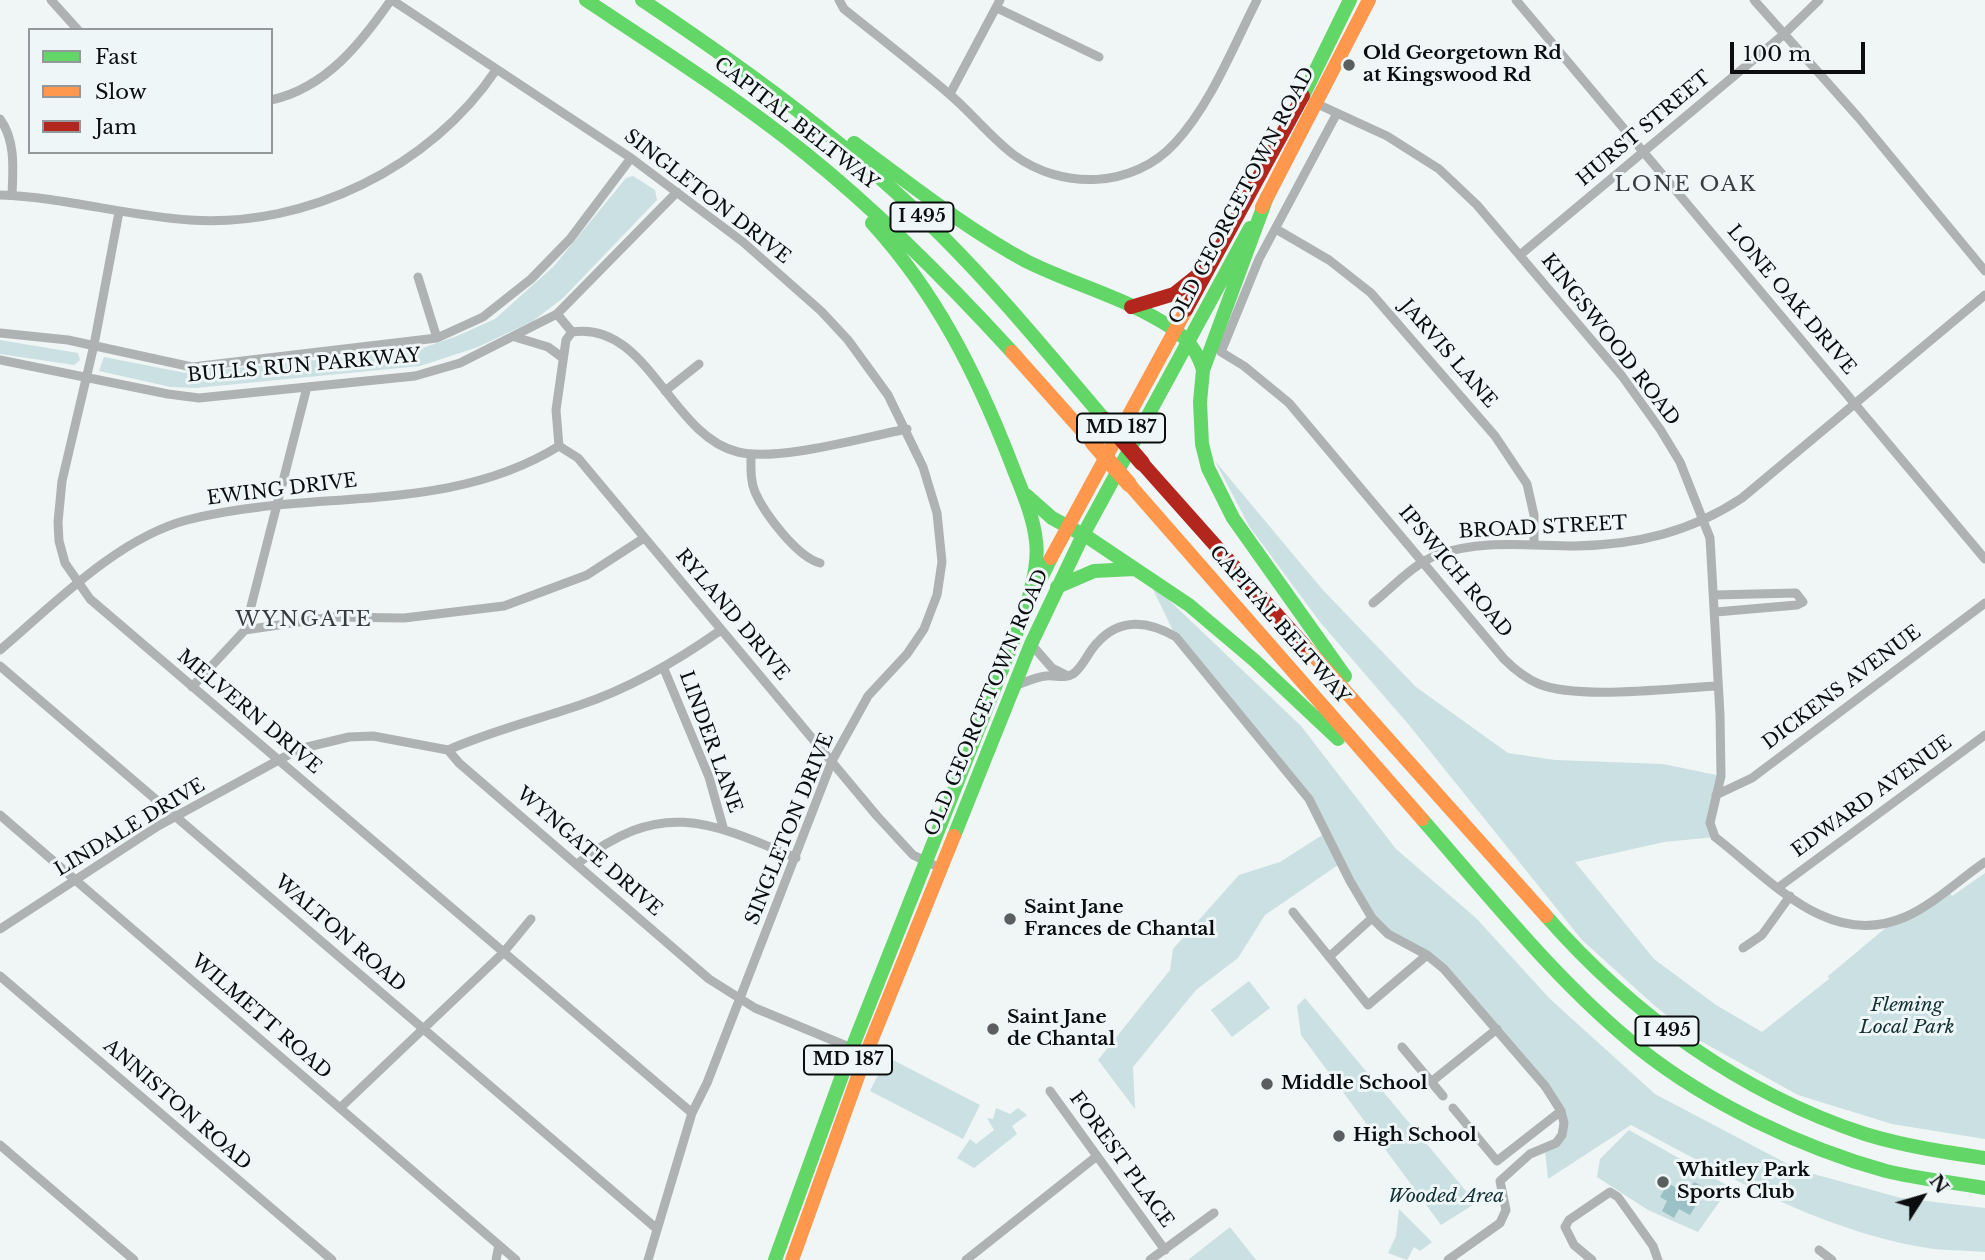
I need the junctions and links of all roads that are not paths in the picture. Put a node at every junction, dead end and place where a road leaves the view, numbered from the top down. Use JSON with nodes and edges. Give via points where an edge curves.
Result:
{"nodes":[{"id":1,"x":51,"y":0,"type":"edge"},
{"id":2,"x":391,"y":0,"type":"edge"},
{"id":3,"x":586,"y":0,"type":"edge"},
{"id":4,"x":642,"y":0,"type":"edge"},
{"id":5,"x":839,"y":0,"type":"edge"},
{"id":6,"x":1257,"y":0,"type":"edge"},
{"id":7,"x":1350,"y":0,"type":"edge"},
{"id":8,"x":1369,"y":0,"type":"edge"},
{"id":9,"x":1516,"y":0,"type":"edge"},
{"id":10,"x":1754,"y":0,"type":"edge"},
{"id":11,"x":1819,"y":0,"type":"edge"},
{"id":12,"x":998,"y":4,"type":"edge"},
{"id":13,"x":76,"y":28,"type":"edge"},
{"id":14,"x":1783,"y":35,"type":"junction"},
{"id":15,"x":710,"y":45,"type":"junction"},
{"id":16,"x":1099,"y":57,"type":"dead end"},
{"id":17,"x":496,"y":70,"type":"junction"},
{"id":18,"x":950,"y":94,"type":"junction"},
{"id":19,"x":273,"y":99,"type":"edge"},
{"id":20,"x":1310,"y":100,"type":"junction"},
{"id":21,"x":1336,"y":115,"type":"junction"},
{"id":22,"x":0,"y":119,"type":"edge"},
{"id":23,"x":795,"y":145,"type":"junction"},
{"id":24,"x":1644,"y":151,"type":"junction"},
{"id":25,"x":631,"y":158,"type":"junction"},
{"id":26,"x":677,"y":192,"type":"junction"},
{"id":27,"x":0,"y":195,"type":"edge"},
{"id":28,"x":12,"y":195,"type":"junction"},
{"id":29,"x":1267,"y":197,"type":"junction"},
{"id":30,"x":119,"y":212,"type":"junction"},
{"id":31,"x":1276,"y":229,"type":"junction"},
{"id":32,"x":1520,"y":255,"type":"junction"},
{"id":33,"x":1209,"y":265,"type":"junction"},
{"id":34,"x":1985,"y":271,"type":"edge"},
{"id":35,"x":418,"y":277,"type":"dead end"},
{"id":36,"x":1985,"y":295,"type":"edge"},
{"id":37,"x":1130,"y":307,"type":"junction"},
{"id":38,"x":557,"y":314,"type":"junction"},
{"id":39,"x":1174,"y":330,"type":"junction"},
{"id":40,"x":572,"y":332,"type":"junction"},
{"id":41,"x":0,"y":333,"type":"edge"},
{"id":42,"x":515,"y":337,"type":"junction"},
{"id":43,"x":437,"y":338,"type":"junction"},
{"id":44,"x":1188,"y":340,"type":"junction"},
{"id":45,"x":94,"y":345,"type":"junction"},
{"id":46,"x":563,"y":358,"type":"junction"},
{"id":47,"x":0,"y":360,"type":"edge"},
{"id":48,"x":699,"y":364,"type":"dead end"},
{"id":49,"x":1203,"y":370,"type":"junction"},
{"id":50,"x":85,"y":376,"type":"junction"},
{"id":51,"x":307,"y":387,"type":"junction"},
{"id":52,"x":665,"y":391,"type":"junction"},
{"id":53,"x":1855,"y":404,"type":"junction"},
{"id":54,"x":906,"y":429,"type":"junction"},
{"id":55,"x":559,"y":446,"type":"junction"},
{"id":56,"x":751,"y":454,"type":"junction"},
{"id":57,"x":1022,"y":491,"type":"junction"},
{"id":58,"x":279,"y":505,"type":"junction"},
{"id":59,"x":1704,"y":521,"type":"junction"},
{"id":60,"x":1068,"y":526,"type":"junction"},
{"id":61,"x":1083,"y":535,"type":"junction"},
{"id":62,"x":644,"y":538,"type":"junction"},
{"id":63,"x":1534,"y":544,"type":"junction"},
{"id":64,"x":1985,"y":559,"type":"edge"},
{"id":65,"x":1424,"y":561,"type":"junction"},
{"id":66,"x":820,"y":563,"type":"dead end"},
{"id":67,"x":1139,"y":570,"type":"junction"},
{"id":68,"x":79,"y":584,"type":"junction"},
{"id":69,"x":1057,"y":587,"type":"junction"},
{"id":70,"x":1714,"y":595,"type":"junction"},
{"id":71,"x":1373,"y":603,"type":"dead end"},
{"id":72,"x":1985,"y":603,"type":"edge"},
{"id":73,"x":1026,"y":609,"type":"junction"},
{"id":74,"x":1716,"y":612,"type":"junction"},
{"id":75,"x":245,"y":630,"type":"junction"},
{"id":76,"x":721,"y":630,"type":"junction"},
{"id":77,"x":1031,"y":644,"type":"junction"},
{"id":78,"x":0,"y":650,"type":"edge"},
{"id":79,"x":0,"y":666,"type":"edge"},
{"id":80,"x":664,"y":668,"type":"junction"},
{"id":81,"x":1067,"y":676,"type":"junction"},
{"id":82,"x":192,"y":687,"type":"junction"},
{"id":83,"x":1013,"y":687,"type":"junction"},
{"id":84,"x":1717,"y":687,"type":"junction"},
{"id":85,"x":1985,"y":735,"type":"edge"},
{"id":86,"x":448,"y":750,"type":"junction"},
{"id":87,"x":280,"y":760,"type":"junction"},
{"id":88,"x":832,"y":761,"type":"junction"},
{"id":89,"x":1427,"y":781,"type":"junction"},
{"id":90,"x":1716,"y":795,"type":"junction"},
{"id":91,"x":1404,"y":802,"type":"junction"},
{"id":92,"x":0,"y":815,"type":"edge"},
{"id":93,"x":177,"y":817,"type":"junction"},
{"id":94,"x":723,"y":827,"type":"junction"},
{"id":95,"x":796,"y":858,"type":"junction"},
{"id":96,"x":1985,"y":862,"type":"edge"},
{"id":97,"x":577,"y":864,"type":"junction"},
{"id":98,"x":933,"y":865,"type":"junction"},
{"id":99,"x":75,"y":880,"type":"junction"},
{"id":100,"x":1779,"y":887,"type":"junction"},
{"id":101,"x":1790,"y":896,"type":"junction"},
{"id":102,"x":1293,"y":912,"type":"dead end"},
{"id":103,"x":1373,"y":918,"type":"junction"},
{"id":104,"x":531,"y":919,"type":"dead end"},
{"id":105,"x":0,"y":929,"type":"edge"},
{"id":106,"x":1743,"y":948,"type":"dead end"},
{"id":107,"x":503,"y":953,"type":"junction"},
{"id":108,"x":1427,"y":955,"type":"junction"},
{"id":109,"x":1329,"y":957,"type":"junction"},
{"id":110,"x":0,"y":976,"type":"edge"},
{"id":111,"x":739,"y":999,"type":"junction"},
{"id":112,"x":1497,"y":1029,"type":"junction"},
{"id":113,"x":425,"y":1030,"type":"junction"},
{"id":114,"x":1402,"y":1047,"type":"dead end"},
{"id":115,"x":859,"y":1051,"type":"junction"},
{"id":116,"x":1431,"y":1082,"type":"junction"},
{"id":117,"x":1050,"y":1091,"type":"dead end"},
{"id":118,"x":1443,"y":1096,"type":"dead end"},
{"id":119,"x":340,"y":1108,"type":"junction"},
{"id":120,"x":1453,"y":1108,"type":"dead end"},
{"id":121,"x":1561,"y":1111,"type":"junction"},
{"id":122,"x":692,"y":1113,"type":"junction"},
{"id":123,"x":0,"y":1145,"type":"edge"},
{"id":124,"x":1097,"y":1156,"type":"junction"},
{"id":125,"x":1985,"y":1158,"type":"edge"},
{"id":126,"x":1985,"y":1188,"type":"edge"},
{"id":127,"x":1214,"y":1213,"type":"dead end"},
{"id":128,"x":657,"y":1229,"type":"junction"},
{"id":129,"x":499,"y":1245,"type":"junction"},
{"id":130,"x":1165,"y":1250,"type":"junction"},
{"id":131,"x":1819,"y":1250,"type":"dead end"},
{"id":132,"x":134,"y":1260,"type":"edge"},
{"id":133,"x":332,"y":1260,"type":"edge"},
{"id":134,"x":496,"y":1260,"type":"edge"},
{"id":135,"x":516,"y":1260,"type":"edge"},
{"id":136,"x":648,"y":1260,"type":"edge"},
{"id":137,"x":775,"y":1260,"type":"edge"},
{"id":138,"x":792,"y":1260,"type":"edge"},
{"id":139,"x":966,"y":1260,"type":"edge"},
{"id":140,"x":1150,"y":1260,"type":"edge"},
{"id":141,"x":1448,"y":1260,"type":"edge"},
{"id":142,"x":1592,"y":1260,"type":"edge"},
{"id":143,"x":1658,"y":1260,"type":"edge"},
{"id":144,"x":1832,"y":1260,"type":"edge"}],
"edges":[{"from":1,"to":13,"type":"street"},
{"from":2,"to":17,"type":"street","name":"SINGLETON DRIVE"},
{"from":2,"to":19,"type":"street","via":[[348,56],[321,78]]},
{"from":3,"to":23,"type":"main road","name":"CAPITAL BELTWAY","number":"I 495"},
{"from":4,"to":15,"type":"main road","name":"CAPITAL BELTWAY","number":"I 495"},
{"from":5,"to":18,"type":"street","via":[[844,9]]},
{"from":6,"to":18,"type":"street","via":[[1185,131],[1153,161],[1133,172],[1085,180],[1037,169],[1013,154]]},
{"from":7,"to":20,"type":"main road","name":"OLD GEORGETOWN ROAD","number":"MD 187"},
{"from":8,"to":20,"type":"main road","name":"OLD GEORGETOWN ROAD","number":"MD 187"},
{"from":9,"to":24,"type":"street","name":"LONE OAK DRIVE"},
{"from":10,"to":14,"type":"street"},
{"from":11,"to":14,"type":"street","name":"HURST STREET"},
{"from":12,"to":16,"type":"street"},
{"from":12,"to":18,"type":"street"},
{"from":14,"to":24,"type":"street","name":"HURST STREET"},
{"from":14,"to":34,"type":"street","via":[[1858,117]]},
{"from":15,"to":37,"type":"main road","via":[[819,116],[961,223],[1029,262]]},
{"from":15,"to":89,"type":"main road","name":"CAPITAL BELTWAY","number":"I 495","bridge":true,"via":[[815,123],[897,193],[988,285]]},
{"from":17,"to":25,"type":"street","name":"SINGLETON DRIVE"},
{"from":17,"to":30,"type":"street","via":[[452,123],[424,147],[341,195],[294,210],[236,219],[192,220]]},
{"from":20,"to":21,"type":"street","name":"KINGSWOOD ROAD"},
{"from":20,"to":29,"type":"main road","name":"OLD GEORGETOWN ROAD","number":"MD 187"},
{"from":20,"to":33,"type":"main road","name":"OLD GEORGETOWN ROAD","number":"MD 187"},
{"from":21,"to":31,"type":"street"},
{"from":21,"to":32,"type":"street","name":"KINGSWOOD ROAD","via":[[1387,136],[1439,169]]},
{"from":22,"to":28,"type":"street","via":[[13,156]]},
{"from":23,"to":57,"type":"main road","via":[[879,230],[941,312],[983,387]]},
{"from":23,"to":91,"type":"main road","name":"CAPITAL BELTWAY","number":"I 495","bridge":true,"via":[[923,259],[1008,346]]},
{"from":24,"to":32,"type":"street","name":"HURST STREET"},
{"from":24,"to":53,"type":"street","name":"LONE OAK DRIVE"},
{"from":25,"to":26,"type":"street","name":"SINGLETON DRIVE"},
{"from":25,"to":43,"type":"street","name":"BULLS RUN PARKWAY","via":[[570,239],[531,279],[483,317]]},
{"from":26,"to":38,"type":"street","name":"BULLS RUN PARKWAY"},
{"from":26,"to":54,"type":"street","name":"SINGLETON DRIVE","via":[[743,242],[821,311],[888,395]]},
{"from":27,"to":28,"type":"street"},
{"from":28,"to":30,"type":"street"},
{"from":29,"to":44,"type":"main road","name":"OLD GEORGETOWN ROAD","number":"MD 187"},
{"from":29,"to":49,"type":"main road"},
{"from":30,"to":45,"type":"street","name":"MELVERN DRIVE"},
{"from":31,"to":63,"type":"street","name":"JARVIS LANE","via":[[1329,260],[1371,293],[1495,436],[1527,484]]},
{"from":31,"to":65,"type":"street","name":"IPSWICH ROAD","via":[[1221,352],[1289,403]]},
{"from":32,"to":59,"type":"street","name":"KINGSWOOD ROAD","via":[[1622,376],[1660,429],[1680,462]]},
{"from":33,"to":37,"type":"main road","via":[[1177,295]]},
{"from":33,"to":39,"type":"main road","name":"OLD GEORGETOWN ROAD","number":"MD 187"},
{"from":35,"to":43,"type":"street"},
{"from":36,"to":53,"type":"street","name":"BROAD STREET"},
{"from":37,"to":39,"type":"main road"},
{"from":38,"to":40,"type":"street"},
{"from":38,"to":42,"type":"street","name":"BULLS RUN PARKWAY"},
{"from":39,"to":44,"type":"main road"},
{"from":39,"to":60,"type":"main road","name":"OLD GEORGETOWN ROAD","number":"MD 187"},
{"from":40,"to":46,"type":"street"},
{"from":40,"to":52,"type":"street","via":[[592,331],[619,342]]},
{"from":41,"to":45,"type":"street","name":"BULLS RUN PARKWAY"},
{"from":42,"to":46,"type":"street","via":[[548,347]]},
{"from":42,"to":51,"type":"street","name":"BULLS RUN PARKWAY","via":[[460,363],[415,376]]},
{"from":43,"to":45,"type":"street","name":"BULLS RUN PARKWAY","via":[[192,368]]},
{"from":44,"to":49,"type":"main road","via":[[1199,354]]},
{"from":44,"to":61,"type":"main road","name":"OLD GEORGETOWN ROAD","number":"MD 187"},
{"from":45,"to":50,"type":"street","name":"MELVERN DRIVE"},
{"from":46,"to":55,"type":"street","via":[[556,410]]},
{"from":47,"to":50,"type":"street","name":"BULLS RUN PARKWAY"},
{"from":48,"to":52,"type":"street"},
{"from":49,"to":89,"type":"main road","via":[[1202,444],[1219,495],[1314,634]]},
{"from":50,"to":51,"type":"street","name":"BULLS RUN PARKWAY","via":[[199,398]]},
{"from":50,"to":68,"type":"street","name":"MELVERN DRIVE","via":[[62,481],[58,522],[65,563]]},
{"from":51,"to":58,"type":"street"},
{"from":52,"to":56,"type":"street","via":[[704,435],[724,447]]},
{"from":53,"to":59,"type":"street","name":"BROAD STREET","via":[[1742,498]]},
{"from":53,"to":64,"type":"street","name":"LONE OAK DRIVE"},
{"from":54,"to":56,"type":"street"},
{"from":54,"to":88,"type":"street","name":"SINGLETON DRIVE","via":[[939,522],[942,562],[937,595],[924,629],[868,696]]},
{"from":55,"to":58,"type":"street","name":"EWING DRIVE","via":[[512,471],[466,485]]},
{"from":55,"to":62,"type":"street","name":"RYLAND DRIVE","via":[[578,458]]},
{"from":56,"to":66,"type":"street","via":[[751,477],[763,506],[803,554]]},
{"from":57,"to":60,"type":"main road"},
{"from":57,"to":73,"type":"main road","via":[[1037,550]]},
{"from":58,"to":68,"type":"street","name":"EWING DRIVE","via":[[186,520],[155,531]]},
{"from":58,"to":75,"type":"street"},
{"from":59,"to":63,"type":"street","name":"BROAD STREET","via":[[1634,541]]},
{"from":59,"to":70,"type":"street","name":"KINGSWOOD ROAD","via":[[1710,538]]},
{"from":60,"to":61,"type":"main road"},
{"from":60,"to":73,"type":"main road","name":"OLD GEORGETOWN ROAD","number":"MD 187"},
{"from":61,"to":67,"type":"main road"},
{"from":61,"to":69,"type":"main road","name":"OLD GEORGETOWN ROAD","number":"MD 187"},
{"from":62,"to":75,"type":"street","via":[[586,575],[504,606],[404,618],[332,617]]},
{"from":62,"to":76,"type":"street","name":"RYLAND DRIVE"},
{"from":63,"to":65,"type":"street","name":"BROAD STREET","via":[[1459,548]]},
{"from":65,"to":71,"type":"street","name":"BROAD STREET"},
{"from":65,"to":84,"type":"street","name":"IPSWICH ROAD","via":[[1504,659],[1539,684],[1569,692]]},
{"from":67,"to":69,"type":"main road","via":[[1119,566],[1093,570]]},
{"from":67,"to":91,"type":"main road","via":[[1235,643]]},
{"from":68,"to":78,"type":"street","name":"EWING DRIVE"},
{"from":68,"to":82,"type":"street","name":"MELVERN DRIVE","via":[[90,600]]},
{"from":69,"to":77,"type":"main road","name":"OLD GEORGETOWN ROAD","number":"MD 187"},
{"from":70,"to":74,"type":"street","name":"KINGSWOOD ROAD"},
{"from":70,"to":74,"type":"street","via":[[1796,593],[1803,602]]},
{"from":72,"to":90,"type":"street","name":"DICKENS AVENUE","via":[[1752,778]]},
{"from":73,"to":98,"type":"main road","name":"OLD GEORGETOWN ROAD","number":"MD 187"},
{"from":74,"to":84,"type":"street","name":"KINGSWOOD ROAD"},
{"from":75,"to":82,"type":"street"},
{"from":76,"to":80,"type":"street"},
{"from":76,"to":88,"type":"street","name":"RYLAND DRIVE"},
{"from":77,"to":81,"type":"street","via":[[1052,668]]},
{"from":77,"to":83,"type":"main road","name":"OLD GEORGETOWN ROAD","number":"MD 187"},
{"from":79,"to":93,"type":"street","name":"WALTON ROAD"},
{"from":80,"to":86,"type":"street","via":[[582,705]]},
{"from":80,"to":94,"type":"street","name":"LINDER LANE","via":[[709,777]]},
{"from":81,"to":83,"type":"street","via":[[1045,676]]},
{"from":81,"to":103,"type":"street","via":[[1075,673],[1104,637],[1127,624],[1148,623],[1176,637],[1309,799]]},
{"from":82,"to":87,"type":"street","name":"MELVERN DRIVE"},
{"from":83,"to":98,"type":"main road","name":"OLD GEORGETOWN ROAD","number":"MD 187"},
{"from":84,"to":90,"type":"street","name":"KINGSWOOD ROAD","via":[[1721,776]]},
{"from":85,"to":100,"type":"street","name":"EDWARD AVENUE"},
{"from":86,"to":87,"type":"street","via":[[373,736],[349,737],[299,749]]},
{"from":86,"to":97,"type":"street","name":"WYNGATE DRIVE"},
{"from":87,"to":93,"type":"street","name":"LINDALE DRIVE"},
{"from":87,"to":107,"type":"street","name":"MELVERN DRIVE"},
{"from":88,"to":95,"type":"street","name":"SINGLETON DRIVE"},
{"from":88,"to":98,"type":"street","name":"RYLAND DRIVE","via":[[913,855]]},
{"from":89,"to":125,"type":"main road","name":"CAPITAL BELTWAY","number":"I 495","via":[[1596,971],[1692,1049],[1758,1089],[1829,1121],[1923,1149]]},
{"from":90,"to":100,"type":"street","name":"KINGSWOOD ROAD","via":[[1710,823],[1715,837]]},
{"from":91,"to":126,"type":"main road","name":"CAPITAL BELTWAY","number":"I 495","via":[[1576,992],[1674,1074],[1742,1114],[1814,1147],[1887,1171]]},
{"from":92,"to":99,"type":"street","name":"WILMETT ROAD"},
{"from":93,"to":99,"type":"street","name":"LINDALE DRIVE"},
{"from":93,"to":113,"type":"street","name":"WALTON ROAD"},
{"from":94,"to":95,"type":"street"},
{"from":94,"to":97,"type":"street","via":[[673,822],[638,827],[606,841]]},
{"from":95,"to":111,"type":"street","name":"SINGLETON DRIVE"},
{"from":96,"to":101,"type":"street","name":"KINGSWOOD ROAD","via":[[1908,916],[1862,927],[1834,923]]},
{"from":97,"to":111,"type":"street","name":"WYNGATE DRIVE","via":[[709,979]]},
{"from":98,"to":115,"type":"main road","name":"OLD GEORGETOWN ROAD","number":"MD 187"},
{"from":99,"to":105,"type":"street","name":"LINDALE DRIVE"},
{"from":99,"to":119,"type":"street","name":"WILMETT ROAD"},
{"from":100,"to":101,"type":"street","name":"KINGSWOOD ROAD"},
{"from":101,"to":106,"type":"street","via":[[1762,935]]},
{"from":102,"to":109,"type":"street"},
{"from":103,"to":108,"type":"street","via":[[1388,934]]},
{"from":103,"to":109,"type":"street"},
{"from":104,"to":107,"type":"street"},
{"from":107,"to":113,"type":"street"},
{"from":107,"to":122,"type":"street","name":"MELVERN DRIVE"},
{"from":108,"to":109,"type":"street","via":[[1368,1005]]},
{"from":108,"to":112,"type":"street"},
{"from":110,"to":133,"type":"street","name":"ANNISTON ROAD"},
{"from":111,"to":115,"type":"street","name":"WYNGATE DRIVE"},
{"from":111,"to":122,"type":"street","name":"SINGLETON DRIVE"},
{"from":112,"to":116,"type":"street"},
{"from":112,"to":121,"type":"street"},
{"from":113,"to":119,"type":"street"},
{"from":113,"to":128,"type":"street","name":"WALTON ROAD"},
{"from":114,"to":116,"type":"street"},
{"from":115,"to":137,"type":"main road","name":"OLD GEORGETOWN ROAD","number":"MD 187"},
{"from":115,"to":138,"type":"main road","name":"OLD GEORGETOWN ROAD","number":"MD 187"},
{"from":116,"to":118,"type":"street"},
{"from":117,"to":124,"type":"street","name":"FOREST PLACE"},
{"from":119,"to":129,"type":"street","name":"WILMETT ROAD"},
{"from":120,"to":121,"type":"street","via":[[1497,1161]]},
{"from":121,"to":141,"type":"street","via":[[1564,1123],[1556,1143],[1530,1154],[1500,1181],[1506,1210],[1500,1223]]},
{"from":122,"to":128,"type":"street","name":"SINGLETON DRIVE"},
{"from":123,"to":132,"type":"street"},
{"from":124,"to":130,"type":"street","name":"FOREST PLACE"},
{"from":124,"to":139,"type":"street"},
{"from":127,"to":130,"type":"street"},
{"from":128,"to":136,"type":"street","name":"SINGLETON DRIVE"},
{"from":129,"to":134,"type":"street"},
{"from":129,"to":135,"type":"street","name":"WILMETT ROAD"},
{"from":130,"to":140,"type":"street"},
{"from":131,"to":144,"type":"street"},
{"from":142,"to":143,"type":"street","via":[[1574,1245],[1565,1227],[1610,1192],[1653,1246]]}]}
